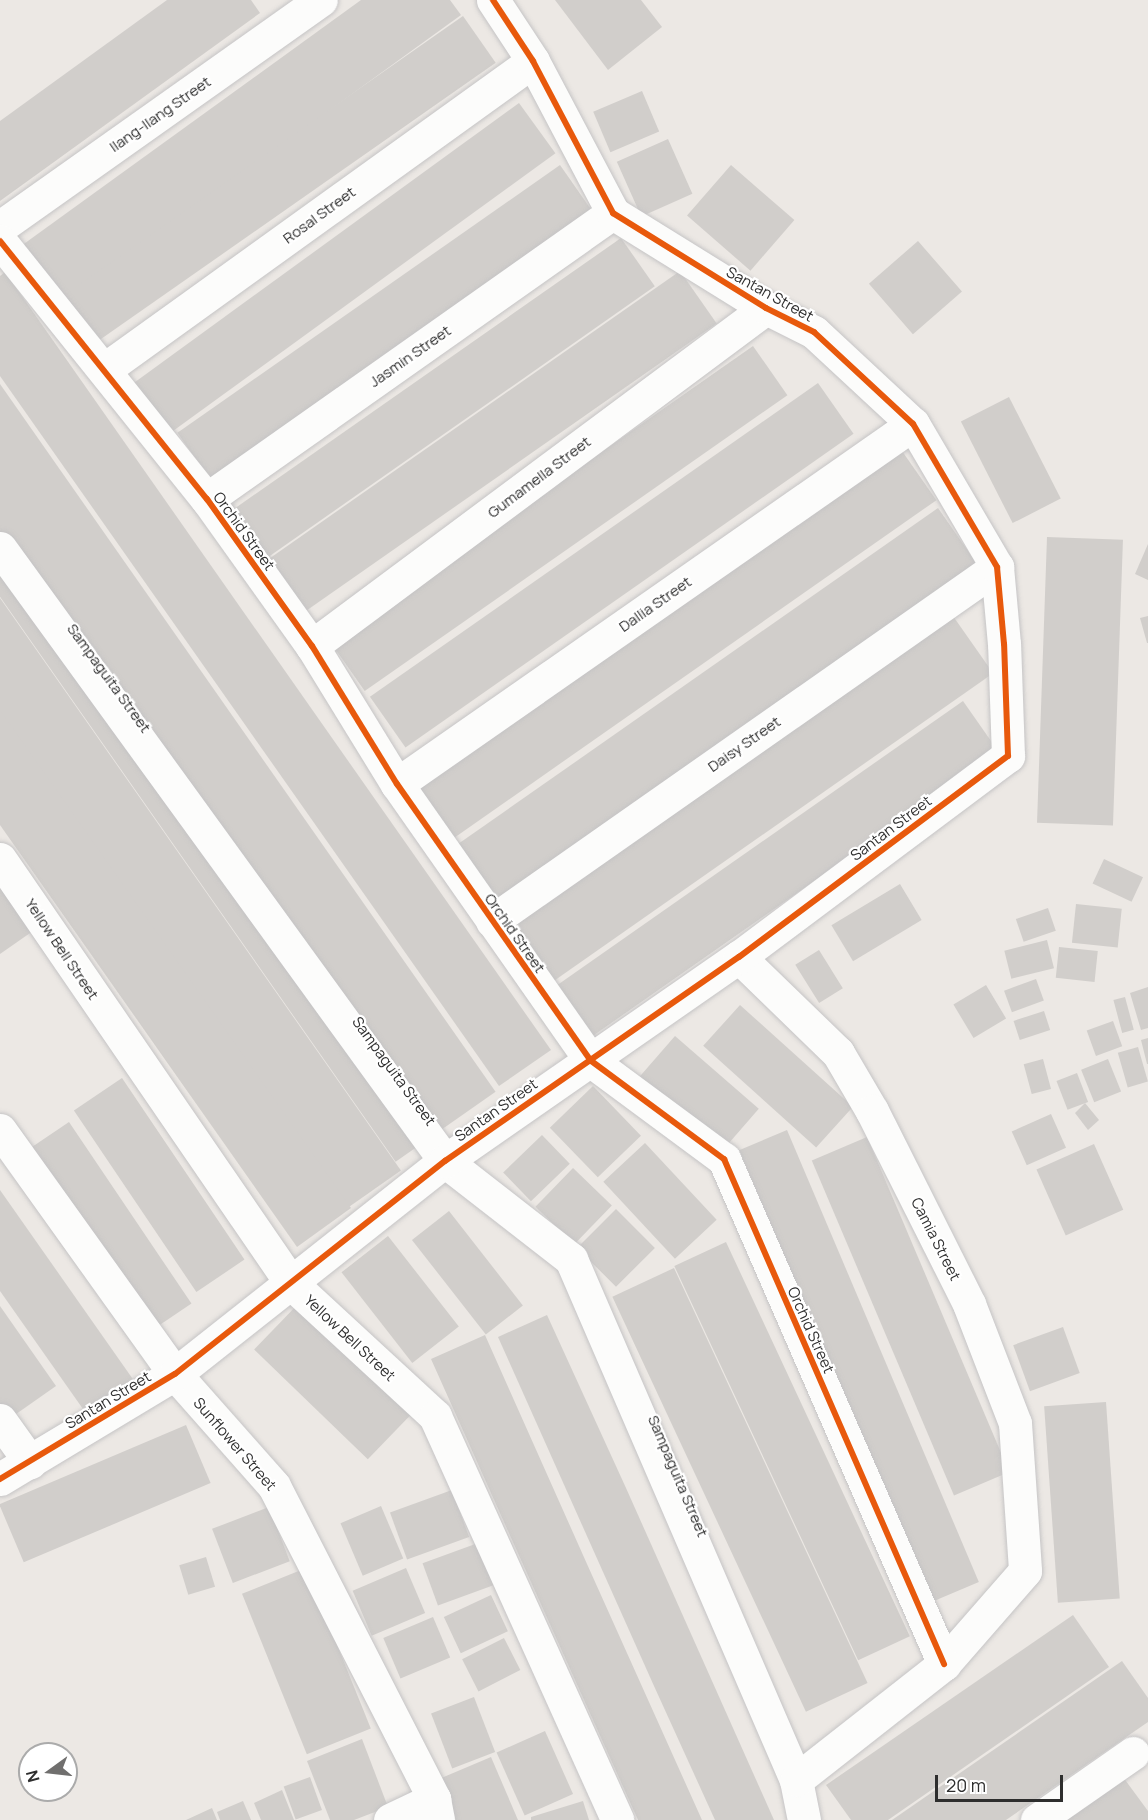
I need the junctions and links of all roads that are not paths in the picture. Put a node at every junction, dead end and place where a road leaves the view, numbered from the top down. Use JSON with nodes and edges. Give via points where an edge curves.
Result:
{"nodes":[{"id":1,"x":321,"y":0,"type":"edge"},
{"id":2,"x":493,"y":0,"type":"edge"},
{"id":3,"x":533,"y":61,"type":"junction"},
{"id":4,"x":613,"y":213,"type":"junction"},
{"id":5,"x":0,"y":227,"type":"edge"},
{"id":6,"x":0,"y":241,"type":"edge"},
{"id":7,"x":766,"y":308,"type":"junction"},
{"id":8,"x":105,"y":369,"type":"junction"},
{"id":9,"x":913,"y":424,"type":"junction"},
{"id":10,"x":207,"y":499,"type":"junction"},
{"id":11,"x":0,"y":548,"type":"edge"},
{"id":12,"x":997,"y":567,"type":"junction"},
{"id":13,"x":312,"y":646,"type":"junction"},
{"id":14,"x":397,"y":784,"type":"junction"},
{"id":15,"x":0,"y":859,"type":"edge"},
{"id":16,"x":492,"y":921,"type":"junction"},
{"id":17,"x":739,"y":957,"type":"junction"},
{"id":18,"x":590,"y":1060,"type":"junction"},
{"id":19,"x":0,"y":1130,"type":"edge"},
{"id":20,"x":445,"y":1161,"type":"junction"},
{"id":21,"x":291,"y":1283,"type":"junction"},
{"id":22,"x":175,"y":1374,"type":"junction"},
{"id":23,"x":0,"y":1420,"type":"edge"},
{"id":24,"x":30,"y":1462,"type":"junction"},
{"id":25,"x":0,"y":1479,"type":"edge"},
{"id":26,"x":944,"y":1664,"type":"junction"},
{"id":27,"x":1133,"y":1753,"type":"dead end"},
{"id":28,"x":796,"y":1780,"type":"junction"},
{"id":29,"x":436,"y":1809,"type":"edge"},
{"id":30,"x":390,"y":1820,"type":"edge"},
{"id":31,"x":617,"y":1820,"type":"edge"},
{"id":32,"x":804,"y":1820,"type":"edge"},
{"id":33,"x":1037,"y":1820,"type":"edge"}],
"edges":[{"from":1,"to":5,"type":"street","name":"Ilang-Ilang Street"},
{"from":2,"to":3,"type":"street"},
{"from":3,"to":4,"type":"street"},
{"from":3,"to":8,"type":"street","name":"Rosal Street"},
{"from":4,"to":7,"type":"street","name":"Santan Street"},
{"from":4,"to":10,"type":"street","name":"Jasmin Street"},
{"from":6,"to":8,"type":"street","name":"Orchid Street"},
{"from":7,"to":9,"type":"street","name":"Santan Street","via":[[814,332]]},
{"from":7,"to":13,"type":"street","name":"Gumamella Street"},
{"from":8,"to":10,"type":"street","name":"Orchid Street"},
{"from":9,"to":12,"type":"street","name":"Santan Street"},
{"from":9,"to":14,"type":"street","name":"Dallia Street"},
{"from":10,"to":13,"type":"street","name":"Orchid Street"},
{"from":11,"to":20,"type":"street","name":"Sampaguita Street"},
{"from":12,"to":16,"type":"street","name":"Daisy Street"},
{"from":12,"to":17,"type":"street","name":"Santan Street","via":[[1008,756]]},
{"from":13,"to":14,"type":"street","name":"Orchid Street"},
{"from":14,"to":16,"type":"street","name":"Orchid Street"},
{"from":15,"to":21,"type":"street","name":"Yellow Bell Street"},
{"from":16,"to":18,"type":"street","name":"Orchid Street"},
{"from":17,"to":18,"type":"street","name":"Santan Street"},
{"from":17,"to":26,"type":"street","name":"Camia Street","via":[[838,1053],[969,1304],[1016,1423],[1025,1571]]},
{"from":18,"to":20,"type":"street","name":"Santan Street"},
{"from":18,"to":26,"type":"street","name":"Orchid Street","via":[[724,1159]]},
{"from":19,"to":22,"type":"street","name":"Sunflower Street"},
{"from":20,"to":21,"type":"street","name":"Santan Street"},
{"from":20,"to":28,"type":"street","name":"Sampaguita Street","via":[[572,1259]]},
{"from":21,"to":22,"type":"street","name":"Santan Street"},
{"from":21,"to":31,"type":"street","name":"Yellow Bell Street","via":[[435,1416]]},
{"from":22,"to":24,"type":"street","name":"Santan Street"},
{"from":22,"to":29,"type":"street","name":"Sunflower Street","via":[[274,1486]]},
{"from":23,"to":24,"type":"street"},
{"from":24,"to":25,"type":"street","name":"Santan Street"},
{"from":26,"to":28,"type":"street"},
{"from":27,"to":33,"type":"street"},
{"from":28,"to":32,"type":"street","name":"Sampaguita Street"},
{"from":29,"to":30,"type":"street"}]}
